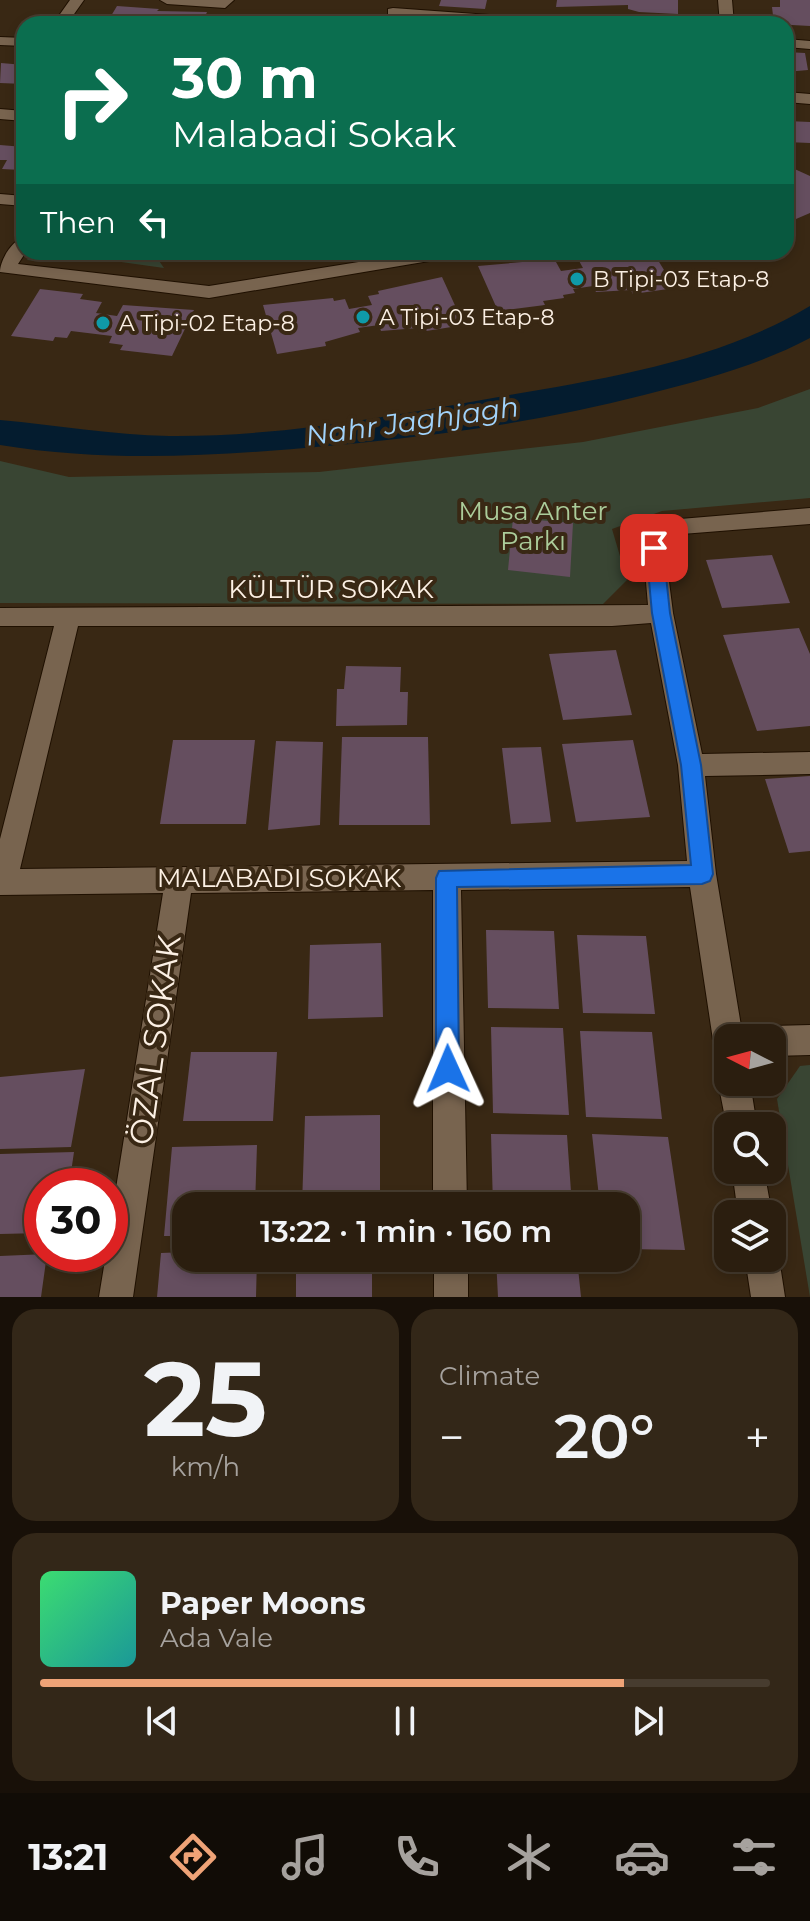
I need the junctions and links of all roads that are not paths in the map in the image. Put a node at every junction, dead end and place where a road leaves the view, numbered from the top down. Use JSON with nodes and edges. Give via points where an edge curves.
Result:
{"nodes":[{"id":1,"x":167,"y":0,"type":"edge"},
{"id":2,"x":227,"y":0,"type":"edge"},
{"id":3,"x":393,"y":12,"type":"edge"},
{"id":4,"x":518,"y":16,"type":"edge"},
{"id":5,"x":16,"y":252,"type":"edge"},
{"id":6,"x":404,"y":260,"type":"edge"},
{"id":7,"x":3,"y":268,"type":"edge"},
{"id":8,"x":810,"y":516,"type":"edge"},
{"id":9,"x":661,"y":613,"type":"junction"},
{"id":10,"x":0,"y":617,"type":"edge"},
{"id":11,"x":68,"y":617,"type":"junction"},
{"id":12,"x":810,"y":763,"type":"edge"},
{"id":13,"x":691,"y":765,"type":"junction"},
{"id":14,"x":702,"y":874,"type":"junction"},
{"id":15,"x":179,"y":878,"type":"junction"},
{"id":16,"x":447,"y":878,"type":"junction"},
{"id":17,"x":1,"y":882,"type":"edge"},
{"id":18,"x":725,"y":1024,"type":"edge"},
{"id":19,"x":810,"y":1040,"type":"edge"},
{"id":20,"x":786,"y":1041,"type":"edge"},
{"id":21,"x":450,"y":1192,"type":"edge"},
{"id":22,"x":451,"y":1272,"type":"edge"},
{"id":23,"x":764,"y":1272,"type":"edge"},
{"id":24,"x":116,"y":1297,"type":"edge"},
{"id":25,"x":451,"y":1297,"type":"edge"},
{"id":26,"x":768,"y":1297,"type":"edge"}],
"edges":[{"from":1,"to":2,"type":"street"},
{"from":3,"to":4,"type":"street"},
{"from":5,"to":7,"type":"street"},
{"from":6,"to":7,"type":"street","via":[[209,292]]},
{"from":8,"to":9,"type":"street","via":[[676,526],[654,548]]},
{"from":9,"to":11,"type":"street","name":"KÜLTÜR SOKAK"},
{"from":9,"to":13,"type":"street"},
{"from":10,"to":11,"type":"street","name":"KÜLTÜR SOKAK"},
{"from":11,"to":17,"type":"street"},
{"from":12,"to":13,"type":"street"},
{"from":13,"to":14,"type":"street"},
{"from":14,"to":16,"type":"street","name":"MALABADI SOKAK"},
{"from":14,"to":18,"type":"street"},
{"from":15,"to":16,"type":"street","name":"MALABADI SOKAK"},
{"from":15,"to":17,"type":"street","name":"MALABADI SOKAK"},
{"from":15,"to":24,"type":"street","name":"ÖZAL SOKAK"},
{"from":16,"to":21,"type":"street"},
{"from":19,"to":20,"type":"street"},
{"from":22,"to":25,"type":"street"},
{"from":23,"to":26,"type":"street"}]}
